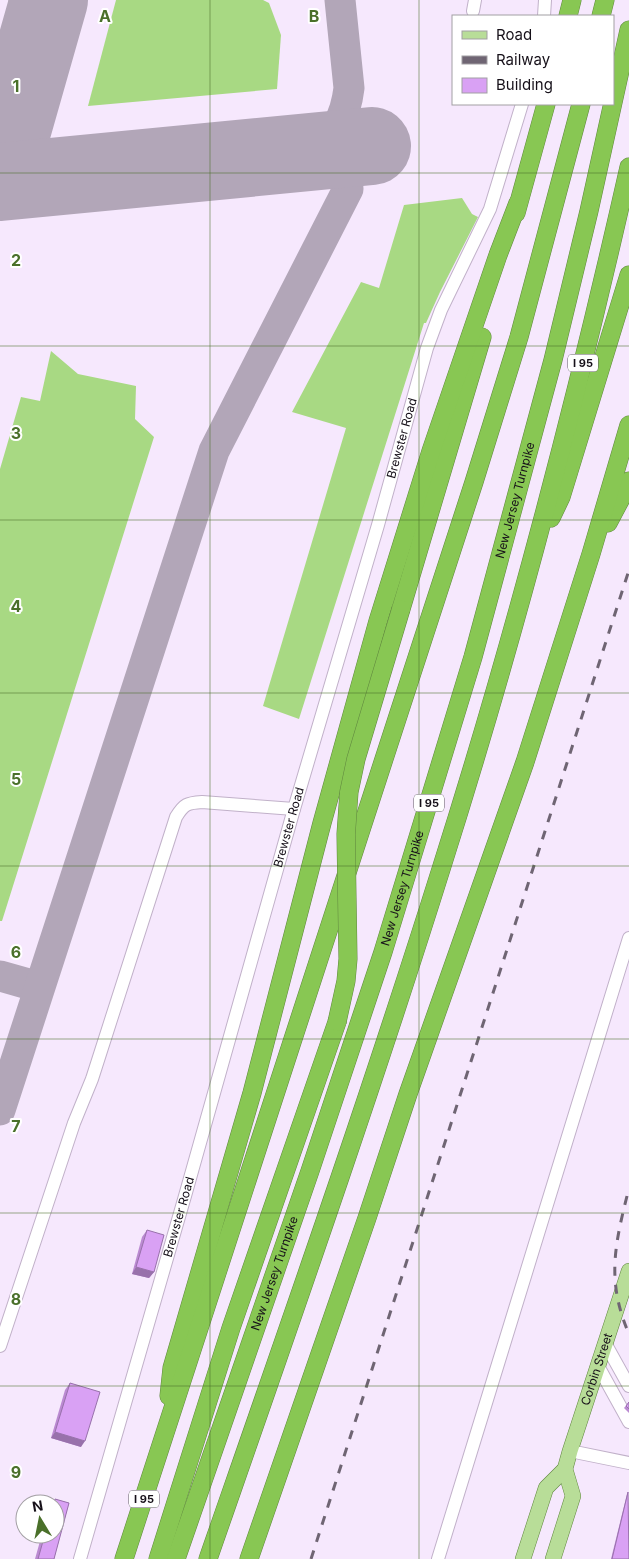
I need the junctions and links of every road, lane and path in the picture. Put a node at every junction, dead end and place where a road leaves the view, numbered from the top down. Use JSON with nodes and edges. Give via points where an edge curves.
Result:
{"nodes":[{"id":1,"x":545,"y":0,"type":"edge"},
{"id":2,"x":572,"y":0,"type":"edge"},
{"id":3,"x":605,"y":0,"type":"edge"},
{"id":4,"x":544,"y":15,"type":"edge"},
{"id":5,"x":568,"y":15,"type":"edge"},
{"id":6,"x":601,"y":15,"type":"edge"},
{"id":7,"x":629,"y":30,"type":"edge"},
{"id":8,"x":614,"y":98,"type":"edge"},
{"id":9,"x":522,"y":105,"type":"edge"},
{"id":10,"x":546,"y":105,"type":"edge"},
{"id":11,"x":581,"y":105,"type":"edge"},
{"id":12,"x":612,"y":105,"type":"edge"},
{"id":13,"x":629,"y":167,"type":"edge"},
{"id":14,"x":518,"y":203,"type":"junction"},
{"id":15,"x":629,"y":275,"type":"edge"},
{"id":16,"x":629,"y":424,"type":"edge"},
{"id":17,"x":629,"y":481,"type":"edge"},
{"id":18,"x":591,"y":554,"type":"junction"},
{"id":19,"x":532,"y":557,"type":"junction"},
{"id":20,"x":294,"y":809,"type":"junction"},
{"id":21,"x":629,"y":938,"type":"edge"},
{"id":22,"x":629,"y":1271,"type":"edge"},
{"id":23,"x":605,"y":1343,"type":"junction"},
{"id":24,"x":0,"y":1346,"type":"edge"},
{"id":25,"x":598,"y":1366,"type":"junction"},
{"id":26,"x":629,"y":1385,"type":"edge"},
{"id":27,"x":618,"y":1403,"type":"junction"},
{"id":28,"x":629,"y":1422,"type":"edge"},
{"id":29,"x":163,"y":1439,"type":"junction"},
{"id":30,"x":570,"y":1450,"type":"junction"},
{"id":31,"x":629,"y":1463,"type":"edge"},
{"id":32,"x":565,"y":1469,"type":"junction"},
{"id":33,"x":80,"y":1559,"type":"edge"},
{"id":34,"x":124,"y":1559,"type":"edge"},
{"id":35,"x":158,"y":1559,"type":"edge"},
{"id":36,"x":176,"y":1559,"type":"edge"},
{"id":37,"x":208,"y":1559,"type":"edge"},
{"id":38,"x":249,"y":1559,"type":"edge"},
{"id":39,"x":438,"y":1559,"type":"edge"},
{"id":40,"x":523,"y":1559,"type":"edge"},
{"id":41,"x":553,"y":1559,"type":"edge"}],
"edges":[{"from":1,"to":4,"type":"street"},
{"from":2,"to":5,"type":"highway"},
{"from":3,"to":6,"type":"highway"},
{"from":7,"to":8,"type":"highway","name":"New Jersey Turnpike","number":"I 95"},
{"from":9,"to":20,"type":"street","name":"Brewster Road","via":[[490,209],[434,328]]},
{"from":10,"to":14,"type":"highway"},
{"from":11,"to":29,"type":"highway","number":"I 95","via":[[522,328],[477,473]]},
{"from":12,"to":36,"type":"highway","name":"New Jersey Turnpike","number":"I 95","via":[[553,360],[470,666],[407,879]]},
{"from":13,"to":19,"type":"highway","number":"I 95","via":[[581,372]]},
{"from":14,"to":29,"type":"highway","via":[[434,442],[378,621],[252,1093],[172,1368]]},
{"from":14,"to":35,"type":"highway","bridge":true,"via":[[505,258],[356,758],[349,792],[346,834],[348,959],[337,1022],[231,1328]]},
{"from":15,"to":19,"type":"highway","via":[[561,497]]},
{"from":16,"to":18,"type":"highway"},
{"from":17,"to":18,"type":"highway"},
{"from":18,"to":38,"type":"highway","via":[[522,771]]},
{"from":19,"to":37,"type":"highway","number":"I 95","via":[[475,758],[399,1001]]},
{"from":20,"to":24,"type":"street","via":[[202,802],[188,803],[176,816],[92,1079],[74,1123]]},
{"from":20,"to":33,"type":"street","name":"Brewster Road"},
{"from":21,"to":39,"type":"street"},
{"from":22,"to":23,"type":"main road","name":"Corbin Street"},
{"from":23,"to":25,"type":"main road","name":"Corbin Street"},
{"from":23,"to":26,"type":"street"},
{"from":25,"to":27,"type":"street"},
{"from":25,"to":30,"type":"main road","name":"Corbin Street"},
{"from":26,"to":27,"type":"street"},
{"from":27,"to":28,"type":"street"},
{"from":29,"to":34,"type":"highway","number":"I 95"},
{"from":30,"to":31,"type":"street"},
{"from":30,"to":32,"type":"main road","name":"Corbin Street"},
{"from":32,"to":40,"type":"main road","via":[[546,1488]]},
{"from":32,"to":41,"type":"main road","via":[[573,1496]]}]}
